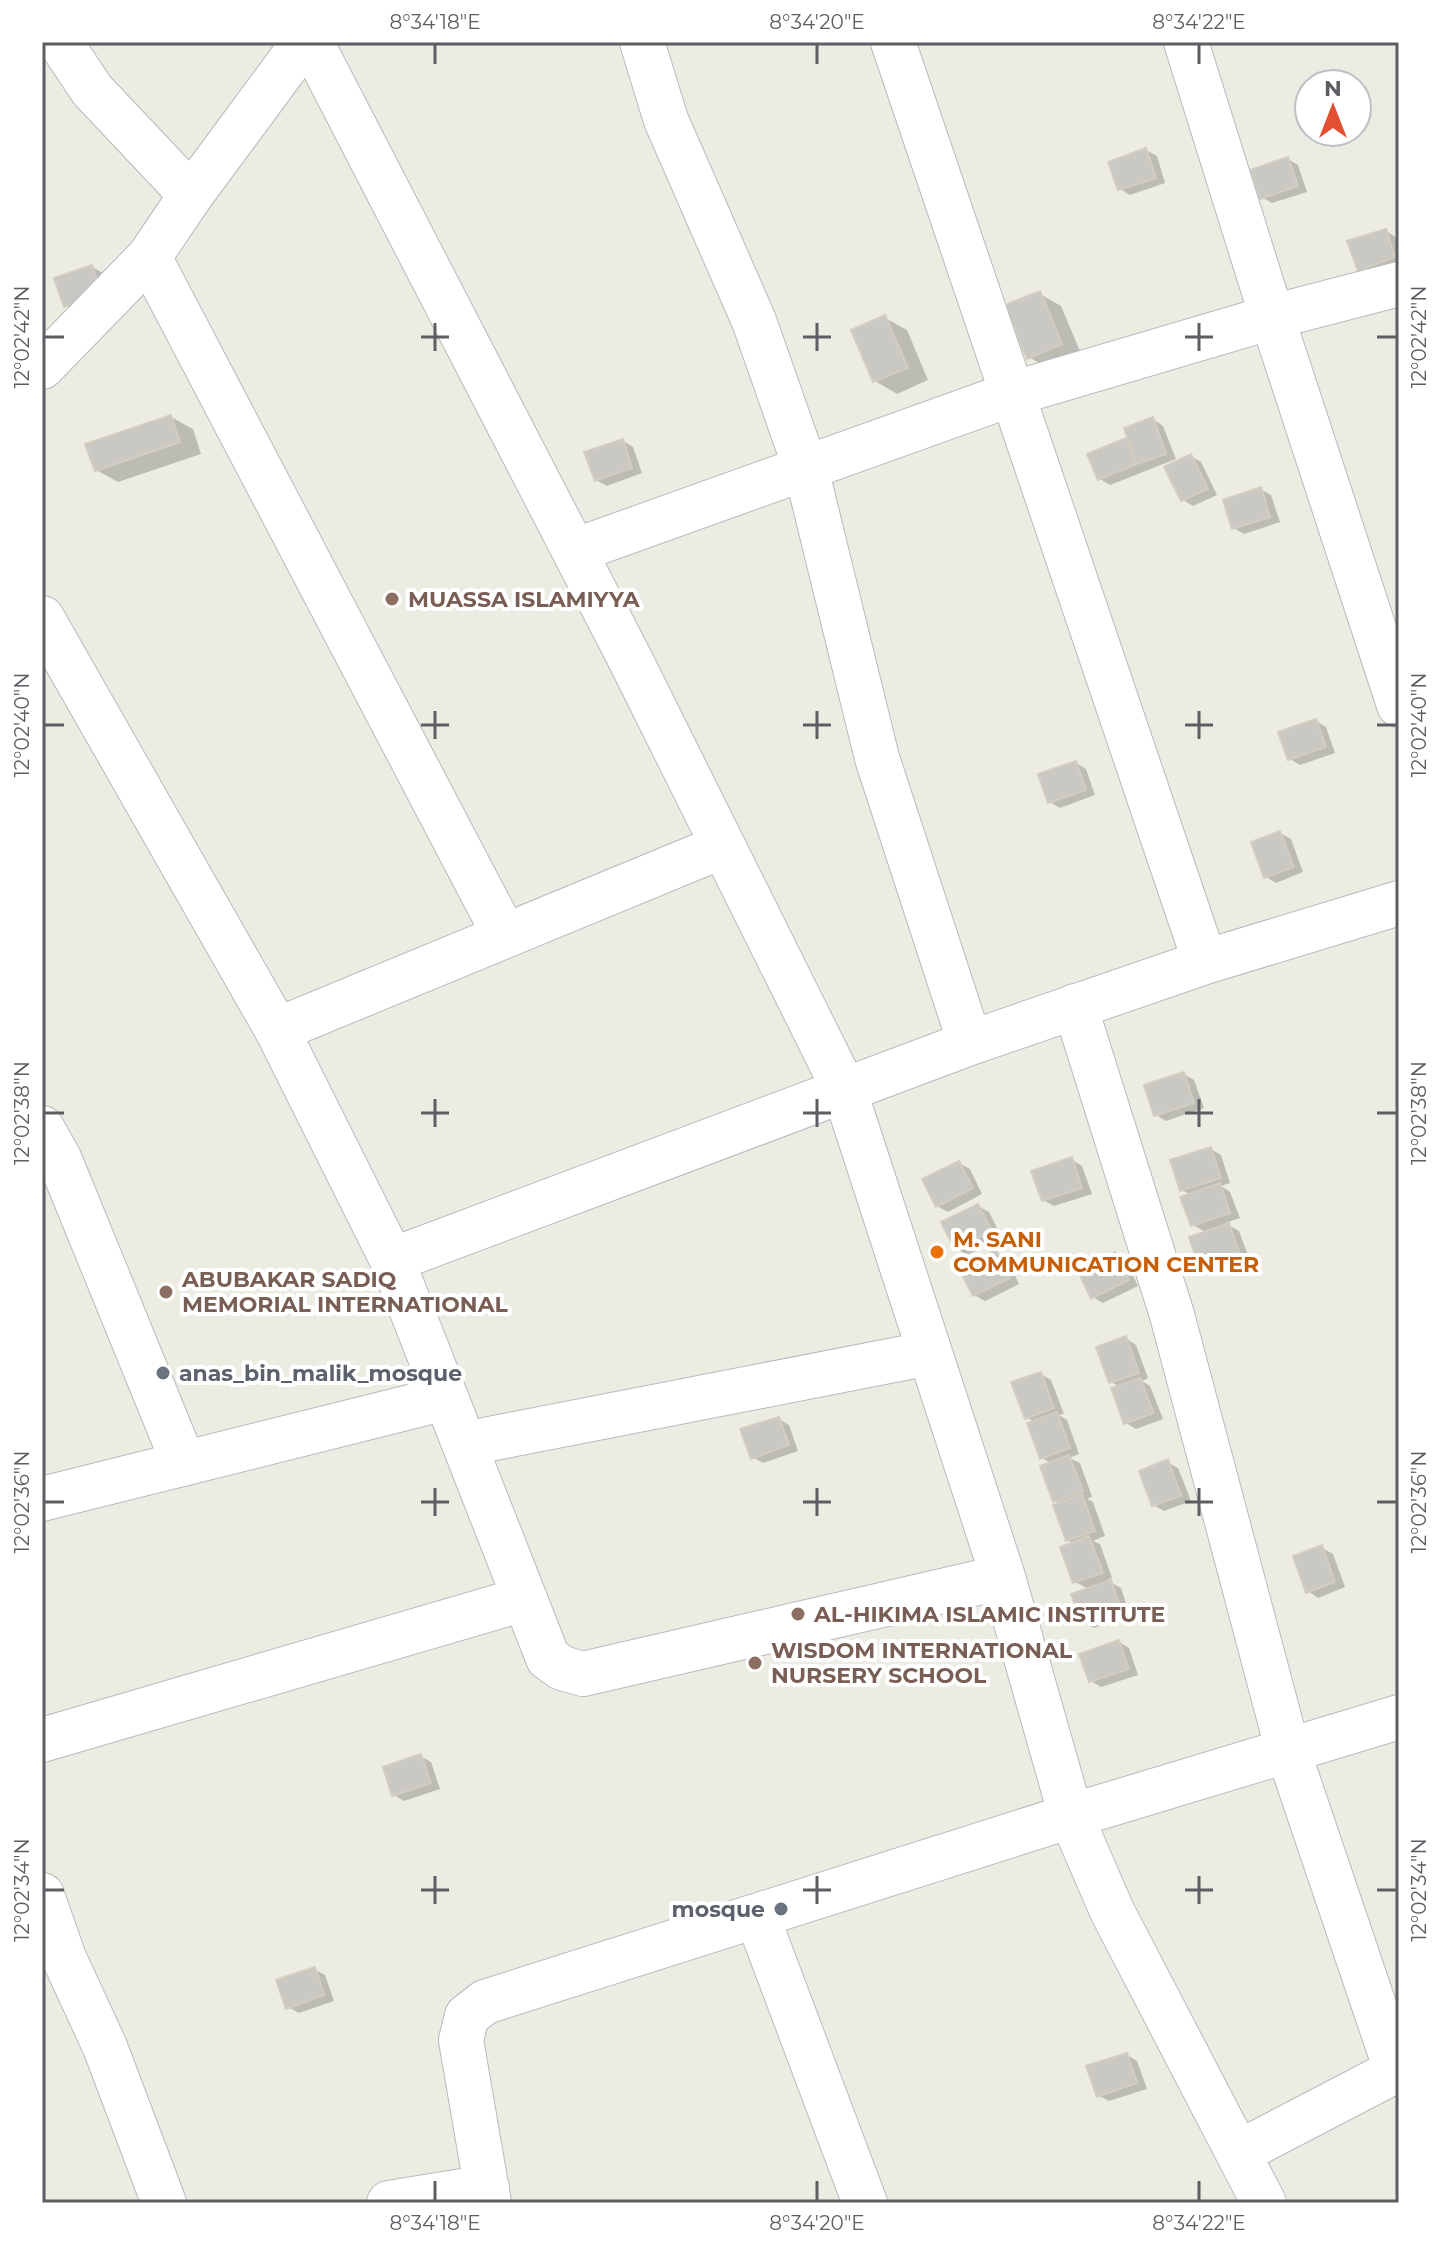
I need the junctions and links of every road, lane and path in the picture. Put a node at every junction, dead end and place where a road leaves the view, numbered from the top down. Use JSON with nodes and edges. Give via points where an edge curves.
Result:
{"nodes":[{"id":1,"x":60,"y":42,"type":"edge"},
{"id":2,"x":304,"y":42,"type":"edge"},
{"id":3,"x":311,"y":42,"type":"edge"},
{"id":4,"x":642,"y":42,"type":"edge"},
{"id":5,"x":893,"y":42,"type":"edge"},
{"id":6,"x":1186,"y":42,"type":"edge"},
{"id":7,"x":191,"y":195,"type":"junction"},
{"id":8,"x":149,"y":257,"type":"junction"},
{"id":9,"x":1399,"y":284,"type":"edge"},
{"id":10,"x":1272,"y":317,"type":"junction"},
{"id":11,"x":42,"y":367,"type":"edge"},
{"id":12,"x":1012,"y":394,"type":"junction"},
{"id":13,"x":806,"y":469,"type":"junction"},
{"id":14,"x":574,"y":551,"type":"junction"},
{"id":15,"x":42,"y":618,"type":"edge"},
{"id":16,"x":1399,"y":705,"type":"edge"},
{"id":17,"x":723,"y":846,"type":"junction"},
{"id":18,"x":1399,"y":903,"type":"edge"},
{"id":19,"x":505,"y":936,"type":"junction"},
{"id":20,"x":1205,"y":962,"type":"junction"},
{"id":21,"x":1075,"y":1006,"type":"junction"},
{"id":22,"x":277,"y":1030,"type":"junction"},
{"id":23,"x":970,"y":1043,"type":"junction"},
{"id":24,"x":844,"y":1089,"type":"junction"},
{"id":25,"x":42,"y":1128,"type":"edge"},
{"id":26,"x":392,"y":1260,"type":"junction"},
{"id":27,"x":930,"y":1353,"type":"junction"},
{"id":28,"x":446,"y":1398,"type":"junction"},
{"id":29,"x":464,"y":1444,"type":"junction"},
{"id":30,"x":184,"y":1464,"type":"junction"},
{"id":31,"x":42,"y":1499,"type":"edge"},
{"id":32,"x":1003,"y":1577,"type":"junction"},
{"id":33,"x":524,"y":1599,"type":"junction"},
{"id":34,"x":1399,"y":1717,"type":"edge"},
{"id":35,"x":42,"y":1740,"type":"edge"},
{"id":36,"x":1288,"y":1751,"type":"junction"},
{"id":37,"x":1071,"y":1816,"type":"junction"},
{"id":38,"x":42,"y":1895,"type":"edge"},
{"id":39,"x":757,"y":1916,"type":"junction"},
{"id":40,"x":53,"y":1962,"type":"edge"},
{"id":41,"x":1398,"y":2069,"type":"edge"},
{"id":42,"x":1238,"y":2153,"type":"junction"},
{"id":43,"x":488,"y":2195,"type":"edge"},
{"id":44,"x":164,"y":2203,"type":"edge"},
{"id":45,"x":389,"y":2203,"type":"edge"},
{"id":46,"x":865,"y":2203,"type":"edge"},
{"id":47,"x":1264,"y":2203,"type":"edge"}],
"edges":[{"from":1,"to":7,"type":"street","via":[[92,90]]},
{"from":2,"to":7,"type":"street"},
{"from":3,"to":14,"type":"street"},
{"from":4,"to":13,"type":"street","via":[[666,120],[754,321]]},
{"from":5,"to":12,"type":"street"},
{"from":6,"to":10,"type":"street"},
{"from":7,"to":8,"type":"street"},
{"from":8,"to":11,"type":"street"},
{"from":8,"to":19,"type":"street"},
{"from":9,"to":10,"type":"street"},
{"from":10,"to":12,"type":"street"},
{"from":10,"to":16,"type":"street"},
{"from":12,"to":13,"type":"street"},
{"from":12,"to":20,"type":"street"},
{"from":13,"to":14,"type":"street"},
{"from":13,"to":23,"type":"street","via":[[877,758]]},
{"from":14,"to":17,"type":"street"},
{"from":15,"to":22,"type":"street"},
{"from":17,"to":19,"type":"street"},
{"from":17,"to":24,"type":"street"},
{"from":18,"to":20,"type":"street"},
{"from":19,"to":22,"type":"street"},
{"from":20,"to":21,"type":"street"},
{"from":21,"to":23,"type":"street"},
{"from":21,"to":36,"type":"street","via":[[1172,1315]]},
{"from":22,"to":26,"type":"street"},
{"from":23,"to":24,"type":"street"},
{"from":24,"to":26,"type":"street"},
{"from":24,"to":27,"type":"street"},
{"from":25,"to":30,"type":"street"},
{"from":26,"to":28,"type":"street"},
{"from":27,"to":29,"type":"street"},
{"from":27,"to":32,"type":"street"},
{"from":28,"to":29,"type":"street"},
{"from":28,"to":30,"type":"street"},
{"from":29,"to":33,"type":"street"},
{"from":30,"to":31,"type":"street"},
{"from":32,"to":33,"type":"street","via":[[583,1674],[548,1658]]},
{"from":32,"to":37,"type":"street"},
{"from":33,"to":35,"type":"street"},
{"from":34,"to":36,"type":"street"},
{"from":36,"to":37,"type":"street"},
{"from":36,"to":41,"type":"street"},
{"from":37,"to":39,"type":"street"},
{"from":37,"to":42,"type":"street","via":[[1112,1911]]},
{"from":38,"to":40,"type":"street"},
{"from":39,"to":43,"type":"street","via":[[485,2002],[467,2016],[461,2040]]},
{"from":39,"to":46,"type":"street"},
{"from":40,"to":44,"type":"street","via":[[105,2047]]},
{"from":41,"to":42,"type":"street"},
{"from":42,"to":47,"type":"street"},
{"from":43,"to":45,"type":"street"}]}
